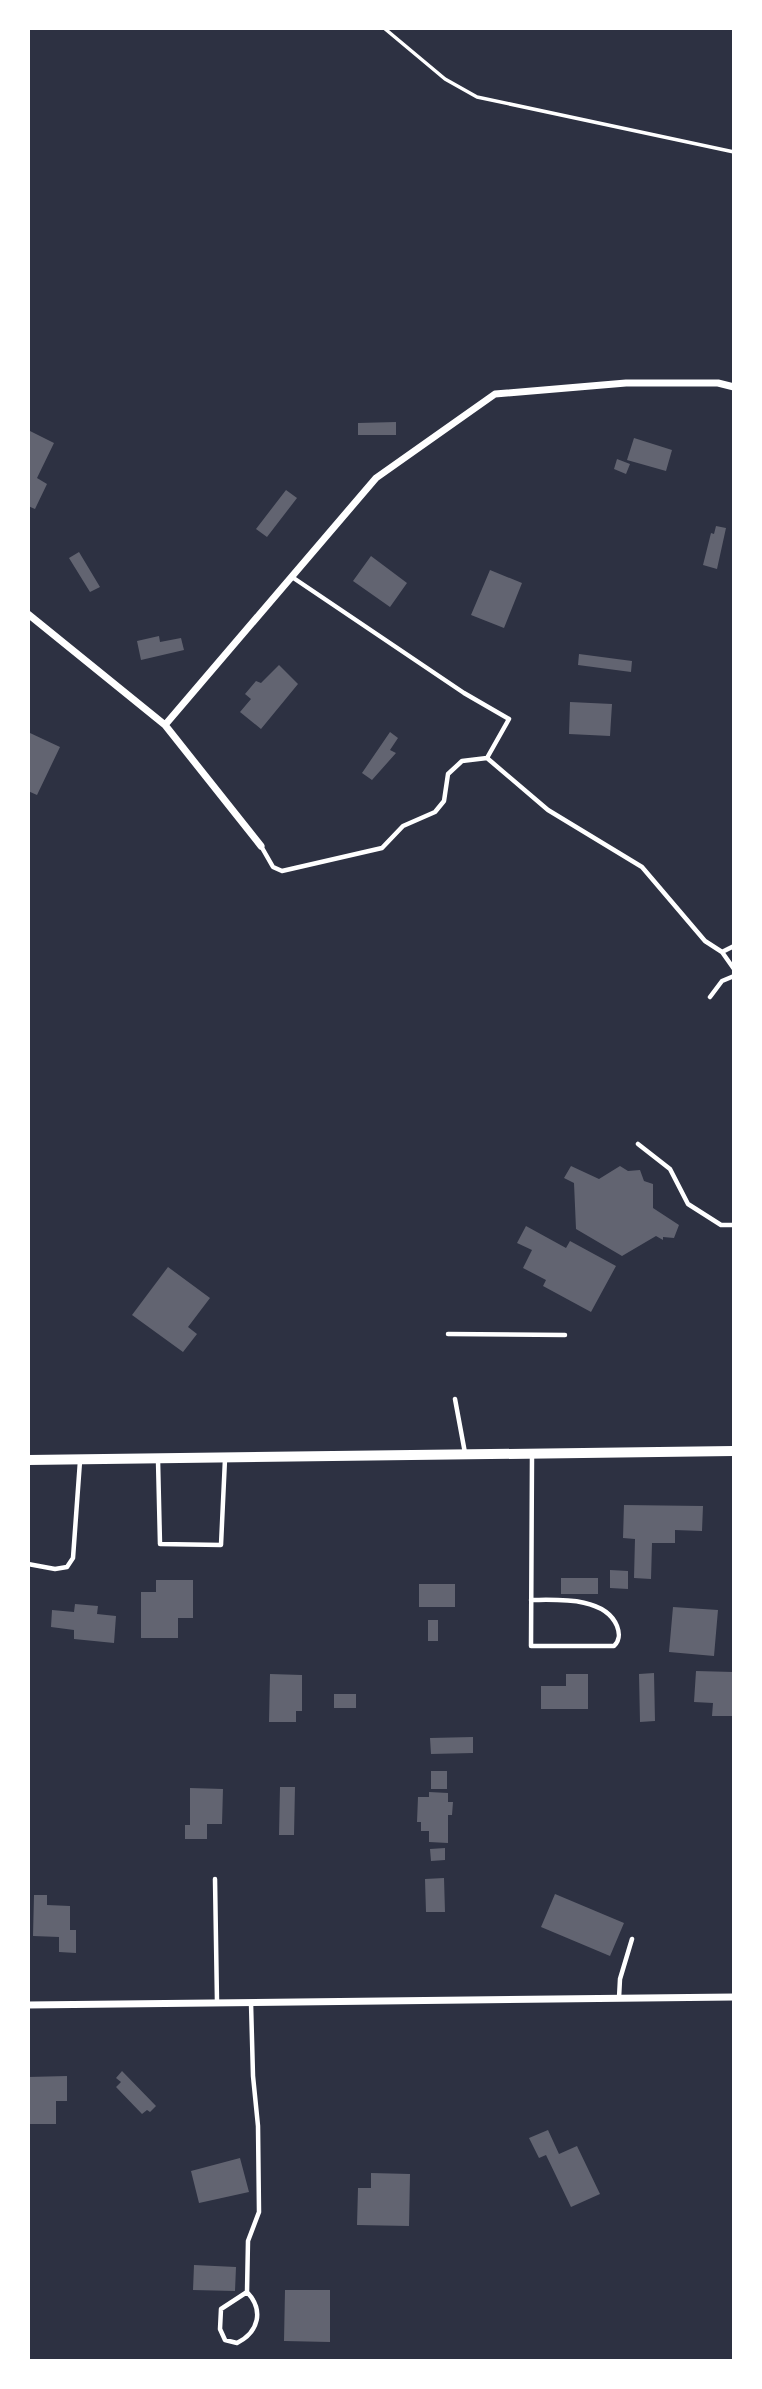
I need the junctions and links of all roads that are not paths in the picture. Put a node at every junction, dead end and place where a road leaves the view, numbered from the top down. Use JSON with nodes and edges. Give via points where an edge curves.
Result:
{"nodes":[{"id":1,"x":734,"y":387,"type":"edge"},
{"id":2,"x":292,"y":577,"type":"junction"},
{"id":3,"x":28,"y":614,"type":"edge"},
{"id":4,"x":165,"y":725,"type":"junction"},
{"id":5,"x":487,"y":758,"type":"junction"},
{"id":6,"x":261,"y":846,"type":"joint"},
{"id":7,"x":734,"y":946,"type":"edge"},
{"id":8,"x":722,"y":952,"type":"junction"},
{"id":9,"x":734,"y":969,"type":"edge"},
{"id":10,"x":734,"y":976,"type":"edge"},
{"id":11,"x":710,"y":997,"type":"dead end"},
{"id":12,"x":638,"y":1144,"type":"dead end"},
{"id":13,"x":734,"y":1225,"type":"edge"},
{"id":14,"x":448,"y":1334,"type":"dead end"},
{"id":15,"x":565,"y":1335,"type":"dead end"},
{"id":16,"x":455,"y":1399,"type":"dead end"},
{"id":17,"x":734,"y":1451,"type":"edge"},
{"id":18,"x":532,"y":1454,"type":"junction"},
{"id":19,"x":466,"y":1455,"type":"junction"},
{"id":20,"x":226,"y":1458,"type":"junction"},
{"id":21,"x":158,"y":1459,"type":"junction"},
{"id":22,"x":28,"y":1460,"type":"edge"},
{"id":23,"x":80,"y":1460,"type":"junction"},
{"id":24,"x":28,"y":1564,"type":"edge"},
{"id":25,"x":531,"y":1600,"type":"junction"},
{"id":26,"x":215,"y":1879,"type":"dead end"},
{"id":27,"x":632,"y":1939,"type":"dead end"},
{"id":28,"x":734,"y":1997,"type":"edge"},
{"id":29,"x":619,"y":1999,"type":"junction"},
{"id":30,"x":217,"y":2003,"type":"junction"},
{"id":31,"x":251,"y":2003,"type":"junction"},
{"id":32,"x":28,"y":2005,"type":"edge"},
{"id":33,"x":247,"y":2292,"type":"junction"}],
"edges":[{"from":1,"to":2,"type":"street","via":[[626,383],[495,394],[376,478]]},
{"from":2,"to":4,"type":"street"},
{"from":2,"to":5,"type":"lane","via":[[509,719]]},
{"from":3,"to":4,"type":"street"},
{"from":4,"to":6,"type":"street"},
{"from":5,"to":6,"type":"lane","via":[[462,761],[448,774],[444,801],[435,812],[403,825],[382,848],[282,871],[272,867]]},
{"from":5,"to":8,"type":"lane","via":[[548,810],[642,867],[705,941]]},
{"from":7,"to":8,"type":"lane"},
{"from":8,"to":9,"type":"lane"},
{"from":10,"to":11,"type":"lane","via":[[722,981]]},
{"from":12,"to":13,"type":"lane","via":[[670,1169],[688,1204],[721,1225]]},
{"from":14,"to":15,"type":"lane"},
{"from":16,"to":19,"type":"lane"},
{"from":17,"to":18,"type":"street"},
{"from":18,"to":19,"type":"street"},
{"from":18,"to":25,"type":"lane"},
{"from":19,"to":20,"type":"street"},
{"from":20,"to":21,"type":"street"},
{"from":20,"to":21,"type":"lane","via":[[221,1545],[160,1544]]},
{"from":21,"to":23,"type":"street"},
{"from":22,"to":23,"type":"street"},
{"from":23,"to":24,"type":"lane","via":[[73,1558],[67,1567],[55,1569]]},
{"from":25,"to":25,"type":"lane","via":[[531,1646],[617,1643],[616,1622],[604,1611],[569,1600]]},
{"from":26,"to":30,"type":"lane"},
{"from":27,"to":29,"type":"lane"},
{"from":28,"to":29,"type":"street"},
{"from":29,"to":31,"type":"street"},
{"from":30,"to":31,"type":"street"},
{"from":30,"to":32,"type":"street"},
{"from":31,"to":33,"type":"lane","via":[[259,2212],[248,2241]]},
{"from":33,"to":33,"type":"lane","via":[[256,2301],[258,2323],[251,2336],[237,2343],[225,2340],[220,2329],[221,2309]]}]}
